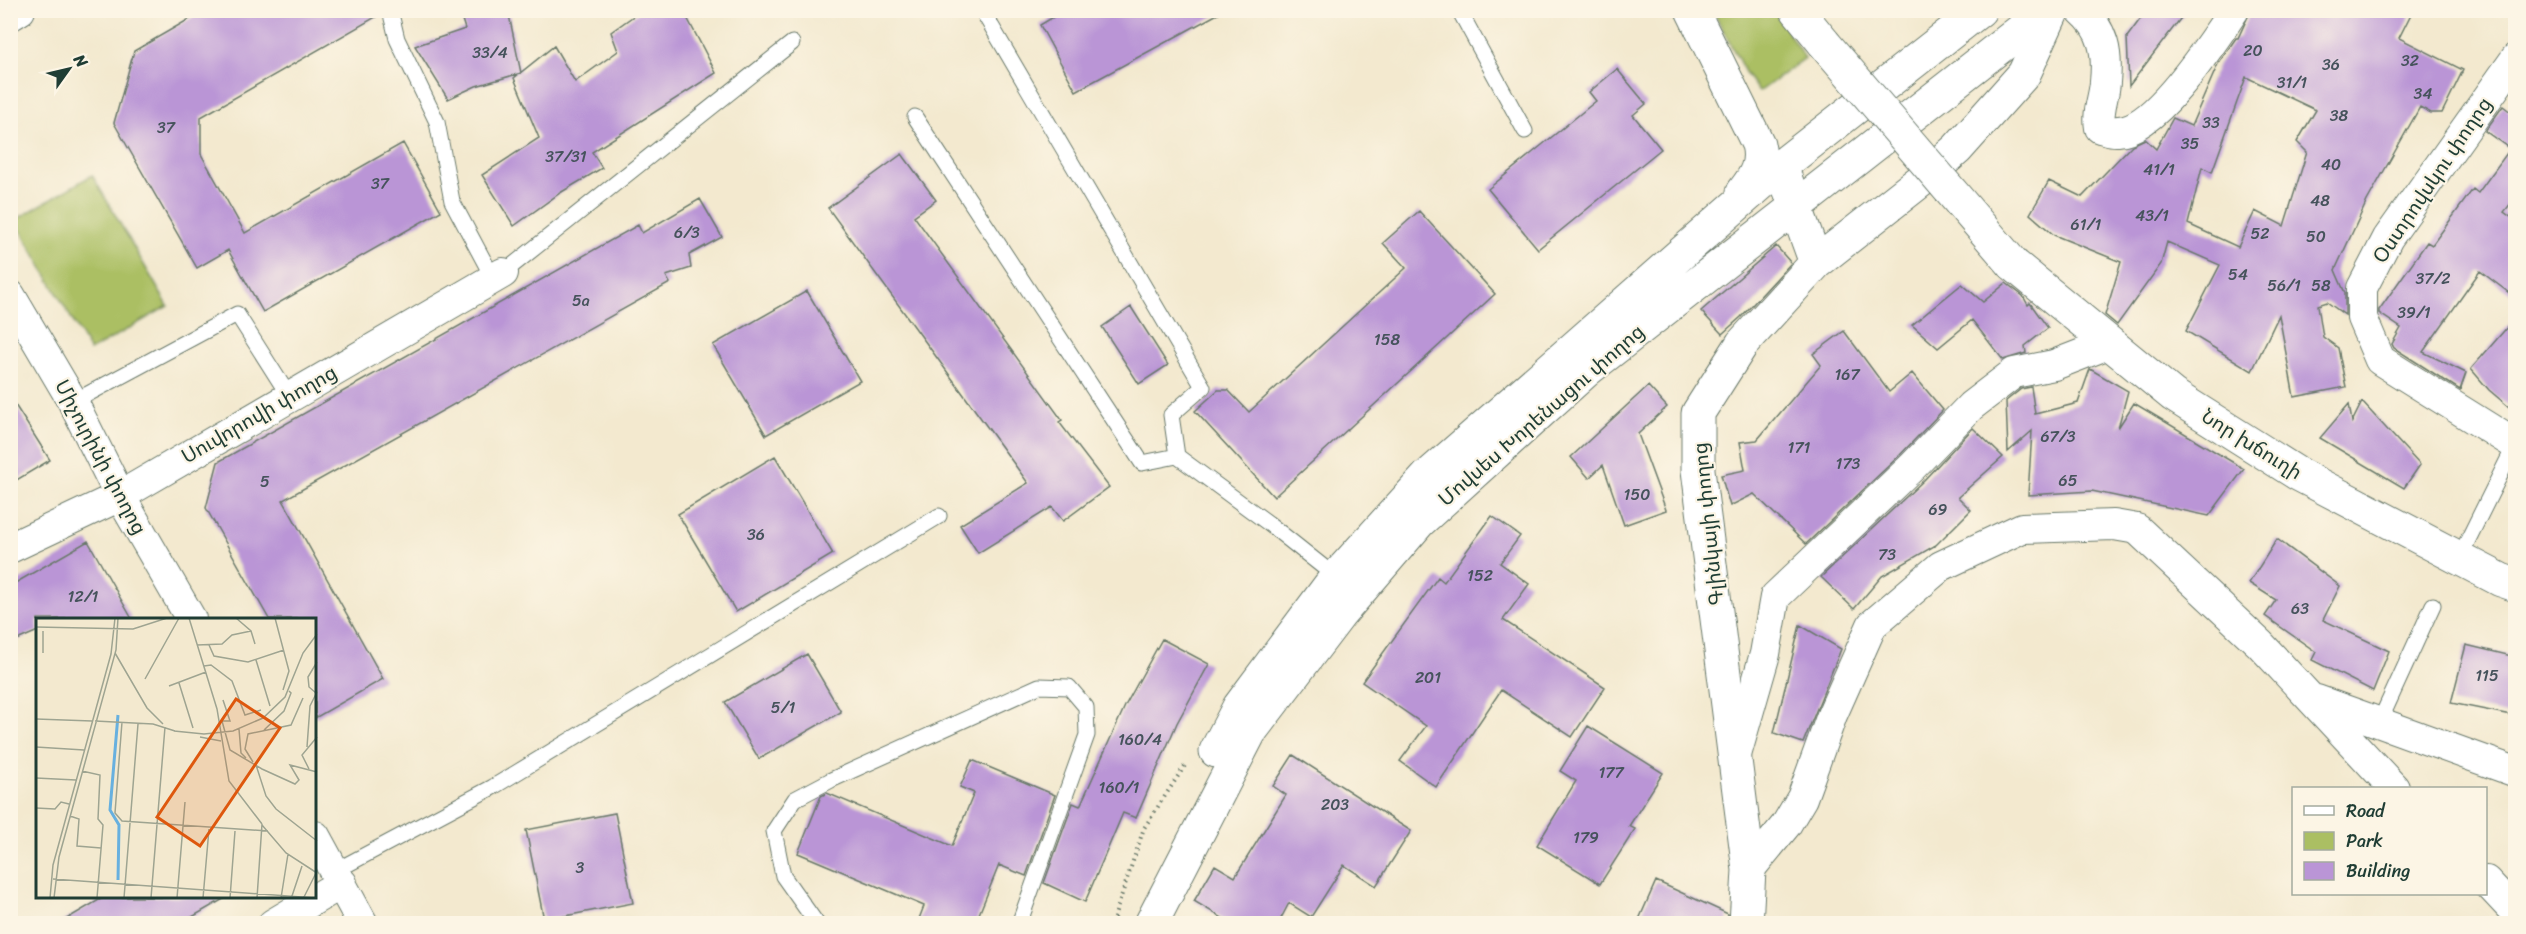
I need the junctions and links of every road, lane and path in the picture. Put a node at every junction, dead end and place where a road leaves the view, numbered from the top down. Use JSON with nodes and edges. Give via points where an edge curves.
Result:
{"nodes":[{"id":1,"x":20,"y":10,"type":"edge"},
{"id":2,"x":390,"y":10,"type":"edge"},
{"id":3,"x":982,"y":10,"type":"edge"},
{"id":4,"x":1459,"y":10,"type":"edge"},
{"id":5,"x":1692,"y":10,"type":"edge"},
{"id":6,"x":1797,"y":10,"type":"edge"},
{"id":7,"x":1980,"y":10,"type":"edge"},
{"id":8,"x":2047,"y":10,"type":"edge"},
{"id":9,"x":2053,"y":10,"type":"edge"},
{"id":10,"x":2081,"y":10,"type":"edge"},
{"id":11,"x":2234,"y":10,"type":"edge"},
{"id":12,"x":10,"y":16,"type":"edge"},
{"id":13,"x":792,"y":43,"type":"dead end"},
{"id":14,"x":2516,"y":58,"type":"edge"},
{"id":15,"x":915,"y":117,"type":"dead end"},
{"id":16,"x":1524,"y":131,"type":"dead end"},
{"id":17,"x":1781,"y":166,"type":"junction"},
{"id":18,"x":1795,"y":206,"type":"junction"},
{"id":19,"x":1728,"y":211,"type":"junction"},
{"id":20,"x":1816,"y":263,"type":"junction"},
{"id":21,"x":498,"y":276,"type":"junction"},
{"id":22,"x":10,"y":295,"type":"edge"},
{"id":23,"x":2108,"y":344,"type":"junction"},
{"id":24,"x":290,"y":396,"type":"junction"},
{"id":25,"x":73,"y":402,"type":"junction"},
{"id":26,"x":2516,"y":445,"type":"edge"},
{"id":27,"x":1178,"y":456,"type":"junction"},
{"id":28,"x":120,"y":496,"type":"junction"},
{"id":29,"x":939,"y":516,"type":"dead end"},
{"id":30,"x":10,"y":548,"type":"edge"},
{"id":31,"x":2459,"y":558,"type":"junction"},
{"id":32,"x":1336,"y":577,"type":"junction"},
{"id":33,"x":2516,"y":585,"type":"edge"},
{"id":34,"x":2433,"y":605,"type":"dead end"},
{"id":35,"x":190,"y":618,"type":"edge"},
{"id":36,"x":2311,"y":698,"type":"junction"},
{"id":37,"x":2379,"y":723,"type":"junction"},
{"id":38,"x":1736,"y":755,"type":"junction"},
{"id":39,"x":2516,"y":772,"type":"edge"},
{"id":40,"x":2392,"y":787,"type":"edge"},
{"id":41,"x":316,"y":838,"type":"edge"},
{"id":42,"x":1749,"y":870,"type":"junction"},
{"id":43,"x":338,"y":877,"type":"junction"},
{"id":44,"x":2487,"y":882,"type":"edge"},
{"id":45,"x":316,"y":893,"type":"edge"},
{"id":46,"x":309,"y":898,"type":"edge"},
{"id":47,"x":2516,"y":913,"type":"edge"},
{"id":48,"x":273,"y":924,"type":"edge"},
{"id":49,"x":363,"y":924,"type":"edge"},
{"id":50,"x":817,"y":924,"type":"edge"},
{"id":51,"x":1019,"y":924,"type":"edge"},
{"id":52,"x":1129,"y":924,"type":"edge"},
{"id":53,"x":1151,"y":924,"type":"edge"},
{"id":54,"x":1746,"y":924,"type":"edge"}],
"edges":[{"from":1,"to":12,"type":"street"},
{"from":2,"to":21,"type":"lane","via":[[397,39],[437,122],[452,201]]},
{"from":3,"to":27,"type":"lane","via":[[1203,387],[1171,415]]},
{"from":4,"to":16,"type":"lane"},
{"from":5,"to":19,"type":"main road","via":[[1760,153],[1753,179]]},
{"from":6,"to":23,"type":"main road","name":"Նոր խճուղի","bridge":true,"via":[[2013,264]]},
{"from":7,"to":17,"type":"main road","name":"Մովսես Խորենացու փողոց"},
{"from":8,"to":18,"type":"main road","name":"Մովսես Խորենացու փողոց"},
{"from":9,"to":20,"type":"main road","name":"Գլինկայի փողոց","via":[[2024,74],[1957,149]]},
{"from":10,"to":11,"type":"street","via":[[2094,22],[2104,44],[2100,128],[2118,132],[2139,125],[2160,109]]},
{"from":13,"to":21,"type":"lane"},
{"from":14,"to":26,"type":"street","name":"Օստրովսկու փողոց","via":[[2388,238],[2362,288],[2362,318],[2380,360]]},
{"from":15,"to":27,"type":"lane","via":[[1142,463]]},
{"from":17,"to":18,"type":"main road"},
{"from":17,"to":19,"type":"main road","name":"Մովսես Խորենացու փողոց"},
{"from":18,"to":20,"type":"main road"},
{"from":18,"to":53,"type":"main road","name":"Մովսես Խորենացու փողոց","via":[[1587,370],[1419,522],[1340,614],[1250,732]]},
{"from":19,"to":32,"type":"main road","name":"Մովսես Խորենացու փողոց","via":[[1427,477]]},
{"from":20,"to":38,"type":"main road","name":"Գլինկայի փողոց","via":[[1742,344],[1698,413],[1698,470]]},
{"from":21,"to":24,"type":"street","name":"Սուվորովի փողոց"},
{"from":22,"to":25,"type":"street","name":"Միչուրինի փողոց"},
{"from":23,"to":31,"type":"main road","name":"Նոր խճուղի","via":[[2173,395],[2298,474]]},
{"from":23,"to":38,"type":"street","via":[[2054,366],[2014,373],[1971,405],[1912,468],[1775,597],[1765,654]]},
{"from":24,"to":25,"type":"lane","via":[[237,314]]},
{"from":24,"to":28,"type":"street","name":"Սուվորովի փողոց"},
{"from":25,"to":28,"type":"street","name":"Միչուրինի փողոց"},
{"from":26,"to":31,"type":"lane"},
{"from":27,"to":32,"type":"lane"},
{"from":28,"to":30,"type":"street","name":"Սուվորովի փողոց"},
{"from":28,"to":35,"type":"street","name":"Միչուրինի փողոց"},
{"from":29,"to":43,"type":"lane","via":[[494,787]]},
{"from":31,"to":33,"type":"main road","name":"Նոր խճուղի"},
{"from":32,"to":52,"type":"main road","name":"Մովսես Խորենացու փողոց","via":[[1239,707],[1136,902]]},
{"from":34,"to":37,"type":"lane"},
{"from":36,"to":37,"type":"street"},
{"from":36,"to":40,"type":"street"},
{"from":36,"to":42,"type":"street","via":[[2138,529],[2114,525],[2022,528],[1941,566],[1872,625],[1832,715],[1802,798],[1786,825]]},
{"from":37,"to":39,"type":"street"},
{"from":38,"to":42,"type":"main road","name":"Գլինկայի փողոց"},
{"from":41,"to":43,"type":"street"},
{"from":42,"to":54,"type":"main road","name":"Գլինկայի փողոց"},
{"from":43,"to":45,"type":"street"},
{"from":43,"to":49,"type":"street"},
{"from":44,"to":47,"type":"street"},
{"from":46,"to":48,"type":"street"},
{"from":50,"to":51,"type":"lane","via":[[783,876],[774,831],[795,799],[1039,686],[1069,687],[1086,707],[1087,735]]}]}
